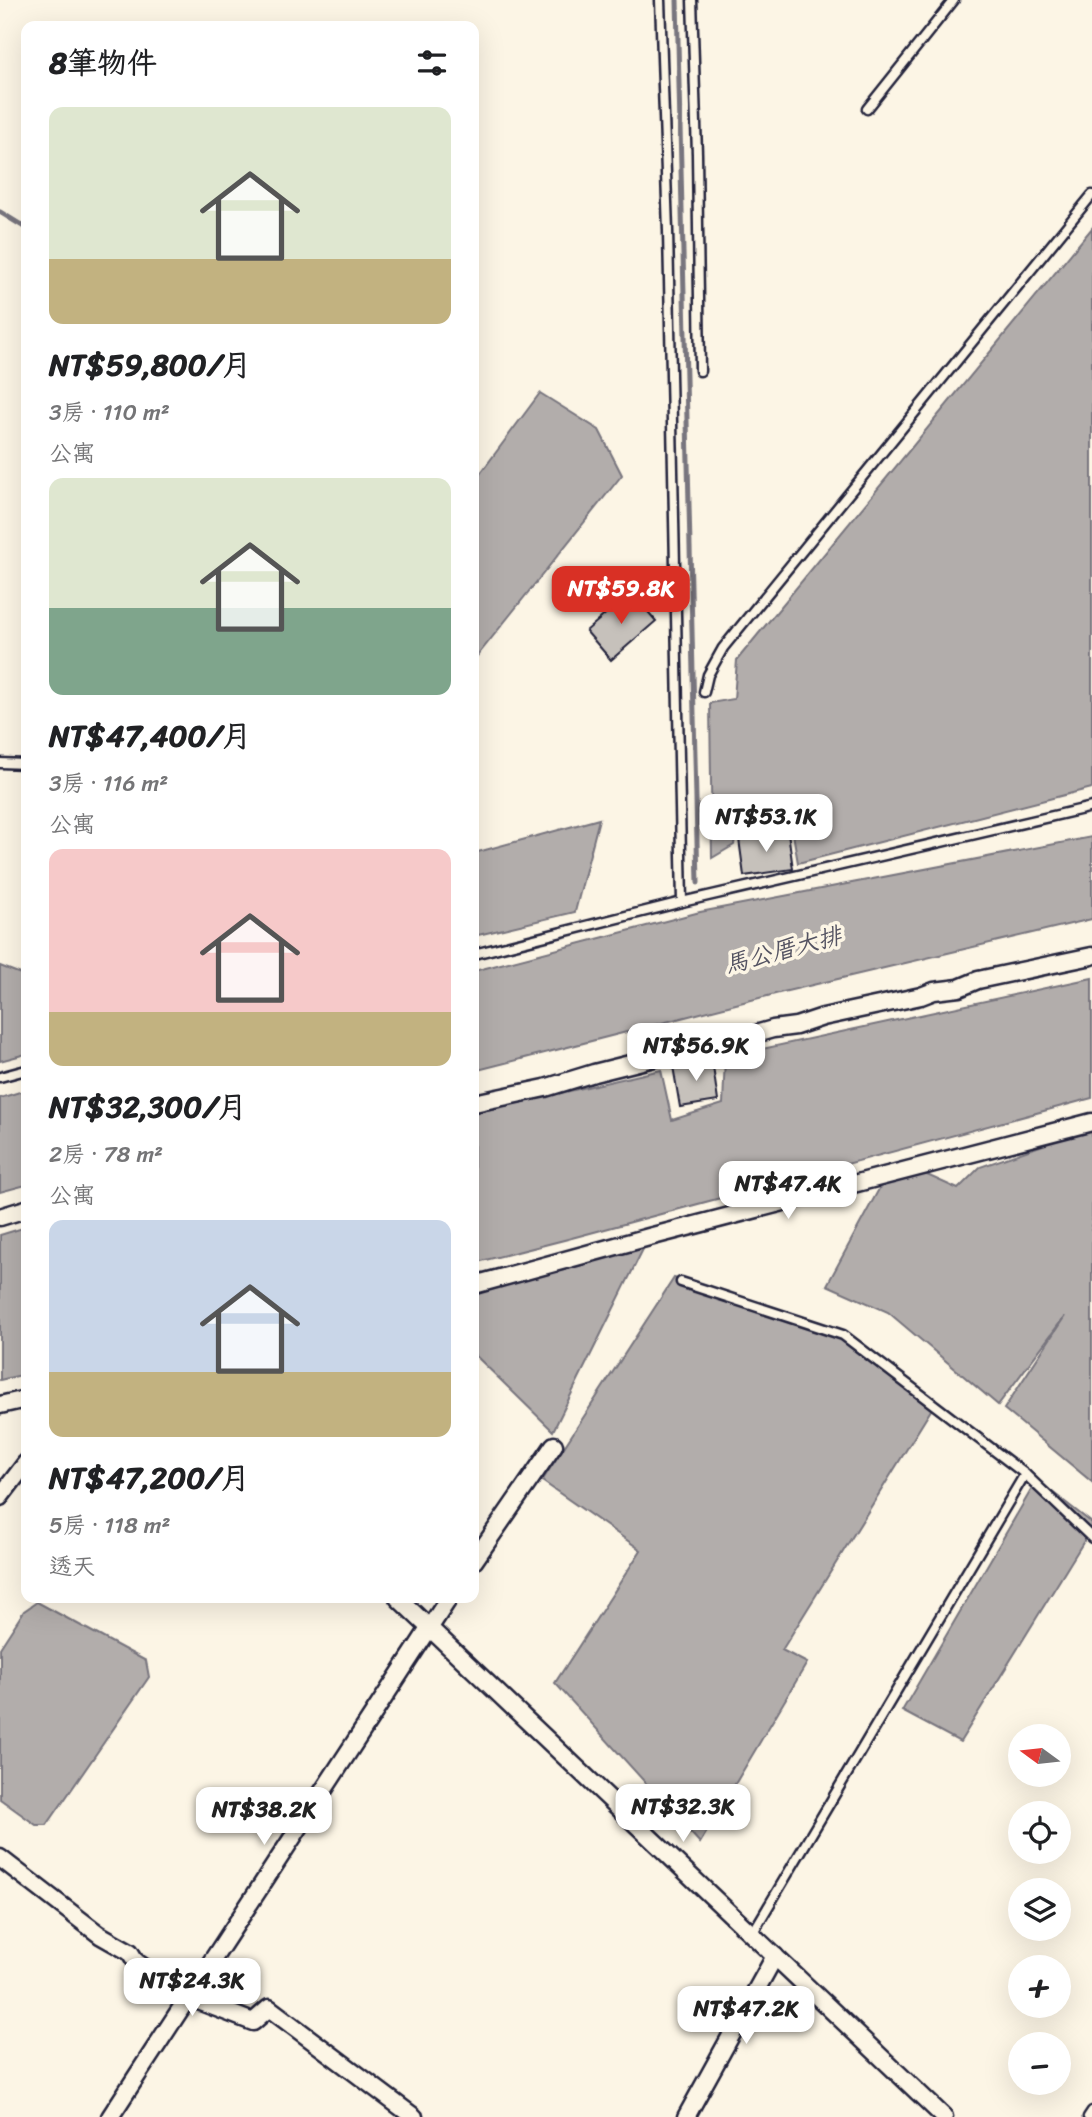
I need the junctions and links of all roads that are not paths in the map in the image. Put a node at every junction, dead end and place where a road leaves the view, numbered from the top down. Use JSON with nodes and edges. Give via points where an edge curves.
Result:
{"nodes":[{"id":1,"x":660,"y":0,"type":"edge"},
{"id":2,"x":692,"y":0,"type":"edge"},
{"id":3,"x":954,"y":0,"type":"edge"},
{"id":4,"x":867,"y":109,"type":"dead end"},
{"id":5,"x":1092,"y":195,"type":"edge"},
{"id":6,"x":700,"y":371,"type":"dead end"},
{"id":7,"x":704,"y":692,"type":"dead end"},
{"id":8,"x":0,"y":763,"type":"edge"},
{"id":9,"x":21,"y":764,"type":"edge"},
{"id":10,"x":1092,"y":807,"type":"edge"},
{"id":11,"x":682,"y":902,"type":"junction"},
{"id":12,"x":479,"y":953,"type":"edge"},
{"id":13,"x":1092,"y":956,"type":"edge"},
{"id":14,"x":21,"y":1071,"type":"edge"},
{"id":15,"x":0,"y":1077,"type":"edge"},
{"id":16,"x":479,"y":1103,"type":"edge"},
{"id":17,"x":1092,"y":1122,"type":"edge"},
{"id":18,"x":21,"y":1211,"type":"edge"},
{"id":19,"x":0,"y":1217,"type":"edge"},
{"id":20,"x":681,"y":1282,"type":"dead end"},
{"id":21,"x":479,"y":1284,"type":"edge"},
{"id":22,"x":21,"y":1400,"type":"edge"},
{"id":23,"x":0,"y":1405,"type":"edge"},
{"id":24,"x":554,"y":1445,"type":"dead end"},
{"id":25,"x":21,"y":1470,"type":"edge"},
{"id":26,"x":1025,"y":1474,"type":"junction"},
{"id":27,"x":0,"y":1497,"type":"edge"},
{"id":28,"x":1092,"y":1538,"type":"edge"},
{"id":29,"x":479,"y":1554,"type":"edge"},
{"id":30,"x":403,"y":1603,"type":"edge"},
{"id":31,"x":445,"y":1603,"type":"edge"},
{"id":32,"x":428,"y":1627,"type":"junction"},
{"id":33,"x":0,"y":1858,"type":"edge"},
{"id":34,"x":752,"y":1934,"type":"junction"},
{"id":35,"x":775,"y":1956,"type":"junction"},
{"id":36,"x":188,"y":1997,"type":"junction"},
{"id":37,"x":1092,"y":2111,"type":"edge"},
{"id":38,"x":110,"y":2117,"type":"edge"},
{"id":39,"x":414,"y":2117,"type":"edge"},
{"id":40,"x":686,"y":2117,"type":"edge"},
{"id":41,"x":944,"y":2117,"type":"edge"},
{"id":42,"x":1088,"y":2117,"type":"edge"}],
"edges":[{"from":1,"to":11,"type":"lane"},
{"from":2,"to":6,"type":"lane"},
{"from":3,"to":4,"type":"lane"},
{"from":5,"to":7,"type":"lane","via":[[723,648]]},
{"from":8,"to":9,"type":"lane"},
{"from":10,"to":11,"type":"lane"},
{"from":11,"to":12,"type":"lane"},
{"from":13,"to":16,"type":"street"},
{"from":14,"to":15,"type":"lane"},
{"from":17,"to":21,"type":"street"},
{"from":18,"to":19,"type":"street"},
{"from":20,"to":26,"type":"lane","via":[[843,1335]]},
{"from":22,"to":23,"type":"street"},
{"from":24,"to":29,"type":"street"},
{"from":25,"to":27,"type":"street"},
{"from":26,"to":28,"type":"lane"},
{"from":26,"to":34,"type":"lane"},
{"from":30,"to":32,"type":"street"},
{"from":31,"to":32,"type":"street"},
{"from":32,"to":34,"type":"street"},
{"from":32,"to":36,"type":"street"},
{"from":33,"to":36,"type":"street"},
{"from":34,"to":35,"type":"street"},
{"from":35,"to":40,"type":"street"},
{"from":35,"to":41,"type":"street"},
{"from":36,"to":38,"type":"street"},
{"from":36,"to":39,"type":"street","via":[[253,2022],[269,2008]]},
{"from":37,"to":42,"type":"lane"}]}
